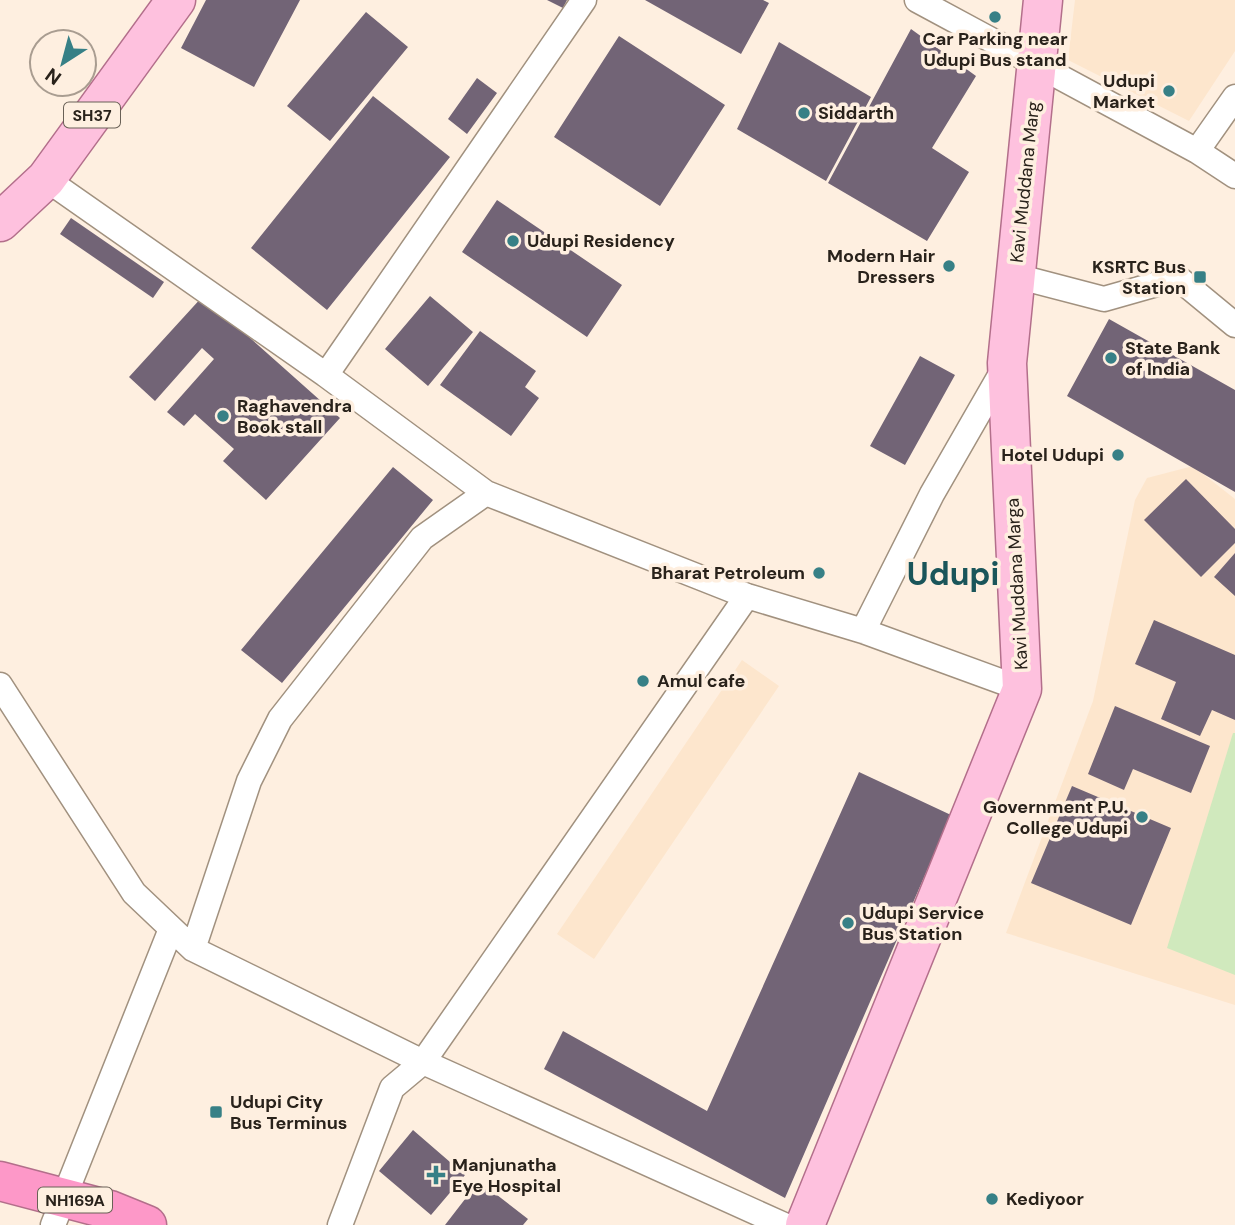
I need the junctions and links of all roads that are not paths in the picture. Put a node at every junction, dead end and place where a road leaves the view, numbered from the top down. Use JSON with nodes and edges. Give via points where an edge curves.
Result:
{"nodes":[{"id":1,"x":176,"y":0,"type":"edge"},
{"id":2,"x":584,"y":0,"type":"edge"},
{"id":3,"x":917,"y":0,"type":"edge"},
{"id":4,"x":1042,"y":0,"type":"edge"},
{"id":5,"x":1037,"y":65,"type":"junction"},
{"id":6,"x":1235,"y":97,"type":"edge"},
{"id":7,"x":1197,"y":151,"type":"junction"},
{"id":8,"x":1235,"y":176,"type":"edge"},
{"id":9,"x":46,"y":178,"type":"junction"},
{"id":10,"x":0,"y":222,"type":"edge"},
{"id":11,"x":1016,"y":276,"type":"junction"},
{"id":12,"x":1235,"y":325,"type":"edge"},
{"id":13,"x":1007,"y":363,"type":"junction"},
{"id":14,"x":326,"y":375,"type":"junction"},
{"id":15,"x":486,"y":492,"type":"junction"},
{"id":16,"x":747,"y":596,"type":"junction"},
{"id":17,"x":863,"y":631,"type":"junction"},
{"id":18,"x":0,"y":685,"type":"edge"},
{"id":19,"x":1022,"y":689,"type":"junction"},
{"id":20,"x":171,"y":929,"type":"junction"},
{"id":21,"x":193,"y":949,"type":"junction"},
{"id":22,"x":423,"y":1062,"type":"junction"},
{"id":23,"x":0,"y":1181,"type":"edge"},
{"id":24,"x":58,"y":1211,"type":"edge"},
{"id":25,"x":147,"y":1225,"type":"edge"},
{"id":26,"x":340,"y":1225,"type":"edge"},
{"id":27,"x":784,"y":1225,"type":"edge"},
{"id":28,"x":805,"y":1225,"type":"edge"}],
"edges":[{"from":1,"to":9,"type":"main road","number":"SH37"},
{"from":2,"to":14,"type":"street"},
{"from":3,"to":5,"type":"street"},
{"from":4,"to":5,"type":"main road","name":"Kavi Muddana Marg"},
{"from":5,"to":7,"type":"street"},
{"from":5,"to":11,"type":"main road","name":"Kavi Muddana Marg"},
{"from":6,"to":7,"type":"street"},
{"from":7,"to":8,"type":"street"},
{"from":9,"to":10,"type":"main road","number":"SH37"},
{"from":9,"to":14,"type":"street"},
{"from":11,"to":12,"type":"street","via":[[1104,299],[1178,278]]},
{"from":11,"to":13,"type":"main road","name":"Kavi Muddana Marg"},
{"from":13,"to":17,"type":"street","via":[[932,494]]},
{"from":13,"to":19,"type":"main road","name":"Kavi Muddana Marga"},
{"from":14,"to":15,"type":"street"},
{"from":15,"to":16,"type":"street"},
{"from":15,"to":21,"type":"street","via":[[422,538],[280,719],[249,781]]},
{"from":16,"to":17,"type":"street"},
{"from":16,"to":22,"type":"street"},
{"from":17,"to":19,"type":"street"},
{"from":18,"to":20,"type":"street","via":[[134,892]]},
{"from":19,"to":28,"type":"main road","name":"Kavi Muddana Marga"},
{"from":20,"to":21,"type":"street"},
{"from":20,"to":24,"type":"street"},
{"from":21,"to":22,"type":"street"},
{"from":22,"to":26,"type":"street","via":[[392,1088]]},
{"from":22,"to":27,"type":"street"},
{"from":23,"to":24,"type":"highway","number":"NH169A"},
{"from":24,"to":25,"type":"highway","number":"NH169A","via":[[110,1210]]}]}
